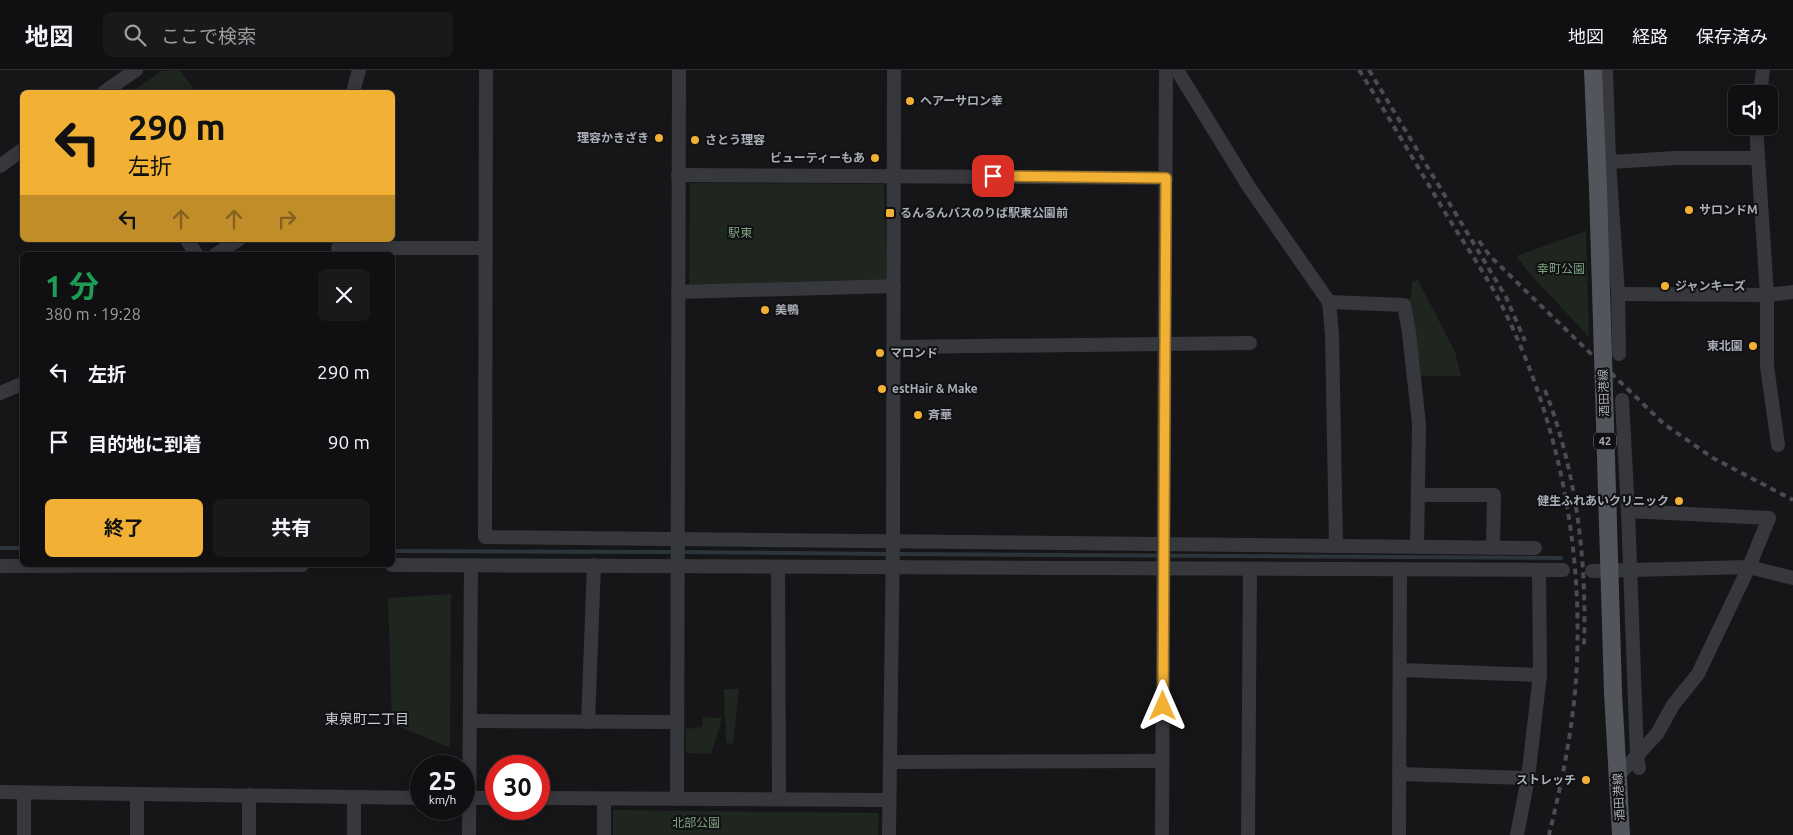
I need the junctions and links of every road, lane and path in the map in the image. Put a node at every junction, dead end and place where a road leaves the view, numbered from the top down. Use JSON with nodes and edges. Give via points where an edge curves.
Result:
{"nodes":[{"id":1,"x":136,"y":70,"type":"edge"},
{"id":2,"x":359,"y":70,"type":"edge"},
{"id":3,"x":486,"y":70,"type":"edge"},
{"id":4,"x":679,"y":70,"type":"edge"},
{"id":5,"x":894,"y":70,"type":"edge"},
{"id":6,"x":1166,"y":70,"type":"edge"},
{"id":7,"x":1177,"y":70,"type":"edge"},
{"id":8,"x":1593,"y":70,"type":"edge"},
{"id":9,"x":1606,"y":70,"type":"edge"},
{"id":10,"x":1763,"y":70,"type":"edge"},
{"id":11,"x":1761,"y":85,"type":"edge"},
{"id":12,"x":107,"y":90,"type":"edge"},
{"id":13,"x":354,"y":90,"type":"edge"},
{"id":14,"x":1757,"y":135,"type":"edge"},
{"id":15,"x":20,"y":151,"type":"edge"},
{"id":16,"x":1758,"y":158,"type":"junction"},
{"id":17,"x":1609,"y":162,"type":"junction"},
{"id":18,"x":0,"y":166,"type":"edge"},
{"id":19,"x":678,"y":174,"type":"junction"},
{"id":20,"x":894,"y":175,"type":"junction"},
{"id":21,"x":1166,"y":178,"type":"junction"},
{"id":22,"x":235,"y":242,"type":"edge"},
{"id":23,"x":338,"y":248,"type":"dead end"},
{"id":24,"x":486,"y":248,"type":"junction"},
{"id":25,"x":220,"y":252,"type":"edge"},
{"id":26,"x":894,"y":286,"type":"junction"},
{"id":27,"x":678,"y":292,"type":"junction"},
{"id":28,"x":1793,"y":292,"type":"edge"},
{"id":29,"x":1618,"y":294,"type":"junction"},
{"id":30,"x":1767,"y":295,"type":"junction"},
{"id":31,"x":1330,"y":302,"type":"junction"},
{"id":32,"x":1250,"y":343,"type":"dead end"},
{"id":33,"x":1165,"y":344,"type":"junction"},
{"id":34,"x":894,"y":347,"type":"junction"},
{"id":35,"x":1618,"y":354,"type":"dead end"},
{"id":36,"x":20,"y":385,"type":"edge"},
{"id":37,"x":0,"y":393,"type":"edge"},
{"id":38,"x":1622,"y":400,"type":"dead end"},
{"id":39,"x":1778,"y":445,"type":"dead end"},
{"id":40,"x":1418,"y":495,"type":"junction"},
{"id":41,"x":1628,"y":511,"type":"junction"},
{"id":42,"x":678,"y":540,"type":"junction"},
{"id":43,"x":894,"y":540,"type":"junction"},
{"id":44,"x":1164,"y":544,"type":"junction"},
{"id":45,"x":1336,"y":546,"type":"junction"},
{"id":46,"x":1417,"y":547,"type":"junction"},
{"id":47,"x":1461,"y":547,"type":"junction"},
{"id":48,"x":1493,"y":548,"type":"junction"},
{"id":49,"x":1535,"y":548,"type":"dead end"},
{"id":50,"x":395,"y":565,"type":"edge"},
{"id":51,"x":471,"y":565,"type":"junction"},
{"id":52,"x":594,"y":565,"type":"junction"},
{"id":53,"x":0,"y":566,"type":"edge"},
{"id":54,"x":20,"y":566,"type":"edge"},
{"id":55,"x":678,"y":566,"type":"junction"},
{"id":56,"x":778,"y":566,"type":"junction"},
{"id":57,"x":893,"y":567,"type":"junction"},
{"id":58,"x":1749,"y":567,"type":"junction"},
{"id":59,"x":1163,"y":568,"type":"junction"},
{"id":60,"x":1250,"y":569,"type":"junction"},
{"id":61,"x":1400,"y":569,"type":"junction"},
{"id":62,"x":1460,"y":570,"type":"junction"},
{"id":63,"x":1539,"y":570,"type":"junction"},
{"id":64,"x":1563,"y":570,"type":"dead end"},
{"id":65,"x":1631,"y":570,"type":"junction"},
{"id":66,"x":1592,"y":571,"type":"dead end"},
{"id":67,"x":1793,"y":578,"type":"edge"},
{"id":68,"x":1400,"y":670,"type":"junction"},
{"id":69,"x":1540,"y":675,"type":"junction"},
{"id":70,"x":470,"y":721,"type":"junction"},
{"id":71,"x":588,"y":722,"type":"junction"},
{"id":72,"x":678,"y":722,"type":"junction"},
{"id":73,"x":468,"y":755,"type":"edge"},
{"id":74,"x":1162,"y":761,"type":"junction"},
{"id":75,"x":890,"y":762,"type":"junction"},
{"id":76,"x":1638,"y":762,"type":"junction"},
{"id":77,"x":1399,"y":774,"type":"junction"},
{"id":78,"x":1617,"y":777,"type":"junction"},
{"id":79,"x":1528,"y":778,"type":"junction"},
{"id":80,"x":0,"y":792,"type":"edge"},
{"id":81,"x":24,"y":792,"type":"junction"},
{"id":82,"x":137,"y":794,"type":"junction"},
{"id":83,"x":249,"y":795,"type":"junction"},
{"id":84,"x":354,"y":797,"type":"junction"},
{"id":85,"x":410,"y":798,"type":"edge"},
{"id":86,"x":550,"y":798,"type":"edge"},
{"id":87,"x":604,"y":799,"type":"junction"},
{"id":88,"x":677,"y":799,"type":"junction"},
{"id":89,"x":778,"y":799,"type":"junction"},
{"id":90,"x":889,"y":800,"type":"junction"},
{"id":91,"x":467,"y":820,"type":"edge"},
{"id":92,"x":24,"y":835,"type":"edge"},
{"id":93,"x":136,"y":835,"type":"edge"},
{"id":94,"x":249,"y":835,"type":"edge"},
{"id":95,"x":354,"y":835,"type":"edge"},
{"id":96,"x":468,"y":835,"type":"edge"},
{"id":97,"x":604,"y":835,"type":"edge"},
{"id":98,"x":889,"y":835,"type":"edge"},
{"id":99,"x":1162,"y":835,"type":"edge"},
{"id":100,"x":1248,"y":835,"type":"edge"},
{"id":101,"x":1399,"y":835,"type":"edge"},
{"id":102,"x":1517,"y":835,"type":"edge"},
{"id":103,"x":1621,"y":835,"type":"edge"}],
"edges":[{"from":1,"to":12,"type":"street"},
{"from":2,"to":13,"type":"street"},
{"from":3,"to":24,"type":"street"},
{"from":4,"to":19,"type":"street"},
{"from":5,"to":20,"type":"street"},
{"from":6,"to":21,"type":"street"},
{"from":7,"to":31,"type":"street","via":[[1249,187]]},
{"from":8,"to":78,"type":"main road","name":"酒田港線","number":"42","bridge":true},
{"from":9,"to":17,"type":"street"},
{"from":10,"to":11,"type":"street"},
{"from":14,"to":16,"type":"street"},
{"from":15,"to":18,"type":"street"},
{"from":16,"to":17,"type":"street"},
{"from":16,"to":30,"type":"street"},
{"from":17,"to":29,"type":"street"},
{"from":19,"to":20,"type":"street"},
{"from":19,"to":27,"type":"street"},
{"from":20,"to":21,"type":"street"},
{"from":20,"to":26,"type":"street"},
{"from":21,"to":33,"type":"street"},
{"from":22,"to":25,"type":"street"},
{"from":23,"to":24,"type":"street"},
{"from":24,"to":42,"type":"street","via":[[485,537]]},
{"from":26,"to":27,"type":"street"},
{"from":26,"to":34,"type":"street"},
{"from":27,"to":42,"type":"street"},
{"from":28,"to":30,"type":"street"},
{"from":29,"to":30,"type":"street"},
{"from":29,"to":35,"type":"street"},
{"from":30,"to":39,"type":"street","via":[[1767,366]]},
{"from":31,"to":40,"type":"street","via":[[1404,305],[1419,424]]},
{"from":31,"to":45,"type":"street"},
{"from":32,"to":33,"type":"street"},
{"from":33,"to":34,"type":"street"},
{"from":33,"to":44,"type":"street"},
{"from":34,"to":43,"type":"street"},
{"from":36,"to":37,"type":"street"},
{"from":38,"to":41,"type":"street"},
{"from":40,"to":46,"type":"street"},
{"from":40,"to":48,"type":"street","via":[[1494,495]]},
{"from":41,"to":58,"type":"street","via":[[1769,518]]},
{"from":41,"to":65,"type":"street"},
{"from":42,"to":43,"type":"street"},
{"from":42,"to":55,"type":"street"},
{"from":43,"to":44,"type":"street"},
{"from":43,"to":57,"type":"street"},
{"from":44,"to":45,"type":"street"},
{"from":44,"to":59,"type":"street"},
{"from":45,"to":46,"type":"street"},
{"from":46,"to":47,"type":"street"},
{"from":47,"to":48,"type":"street"},
{"from":47,"to":62,"type":"street"},
{"from":48,"to":49,"type":"street"},
{"from":50,"to":51,"type":"street"},
{"from":51,"to":52,"type":"street"},
{"from":51,"to":70,"type":"street"},
{"from":52,"to":55,"type":"street"},
{"from":52,"to":71,"type":"street"},
{"from":53,"to":54,"type":"street"},
{"from":55,"to":56,"type":"street"},
{"from":55,"to":72,"type":"street"},
{"from":56,"to":57,"type":"street"},
{"from":56,"to":89,"type":"street"},
{"from":57,"to":59,"type":"street"},
{"from":57,"to":75,"type":"street"},
{"from":58,"to":65,"type":"street"},
{"from":58,"to":67,"type":"street"},
{"from":58,"to":76,"type":"street","via":[[1698,674],[1673,705]]},
{"from":59,"to":60,"type":"street"},
{"from":59,"to":74,"type":"street"},
{"from":60,"to":61,"type":"street"},
{"from":60,"to":100,"type":"street"},
{"from":61,"to":62,"type":"street"},
{"from":61,"to":68,"type":"street"},
{"from":62,"to":63,"type":"street"},
{"from":63,"to":64,"type":"street"},
{"from":63,"to":69,"type":"street"},
{"from":65,"to":66,"type":"street"},
{"from":65,"to":76,"type":"street"},
{"from":68,"to":69,"type":"street"},
{"from":68,"to":77,"type":"street"},
{"from":69,"to":79,"type":"street"},
{"from":70,"to":71,"type":"street"},
{"from":70,"to":73,"type":"street"},
{"from":71,"to":72,"type":"street"},
{"from":72,"to":88,"type":"street"},
{"from":74,"to":75,"type":"street"},
{"from":74,"to":99,"type":"street"},
{"from":75,"to":90,"type":"street"},
{"from":76,"to":78,"type":"street"},
{"from":77,"to":79,"type":"street"},
{"from":77,"to":101,"type":"street"},
{"from":78,"to":103,"type":"main road","name":"酒田港線","number":"42"},
{"from":79,"to":102,"type":"street"},
{"from":80,"to":81,"type":"street"},
{"from":81,"to":82,"type":"street"},
{"from":81,"to":92,"type":"street"},
{"from":82,"to":83,"type":"street"},
{"from":82,"to":93,"type":"street"},
{"from":83,"to":84,"type":"street"},
{"from":83,"to":94,"type":"street"},
{"from":84,"to":85,"type":"street"},
{"from":84,"to":95,"type":"street"},
{"from":86,"to":87,"type":"street"},
{"from":87,"to":88,"type":"street"},
{"from":87,"to":97,"type":"street"},
{"from":88,"to":89,"type":"street"},
{"from":89,"to":90,"type":"street"},
{"from":90,"to":98,"type":"street"},
{"from":91,"to":96,"type":"street"}]}
